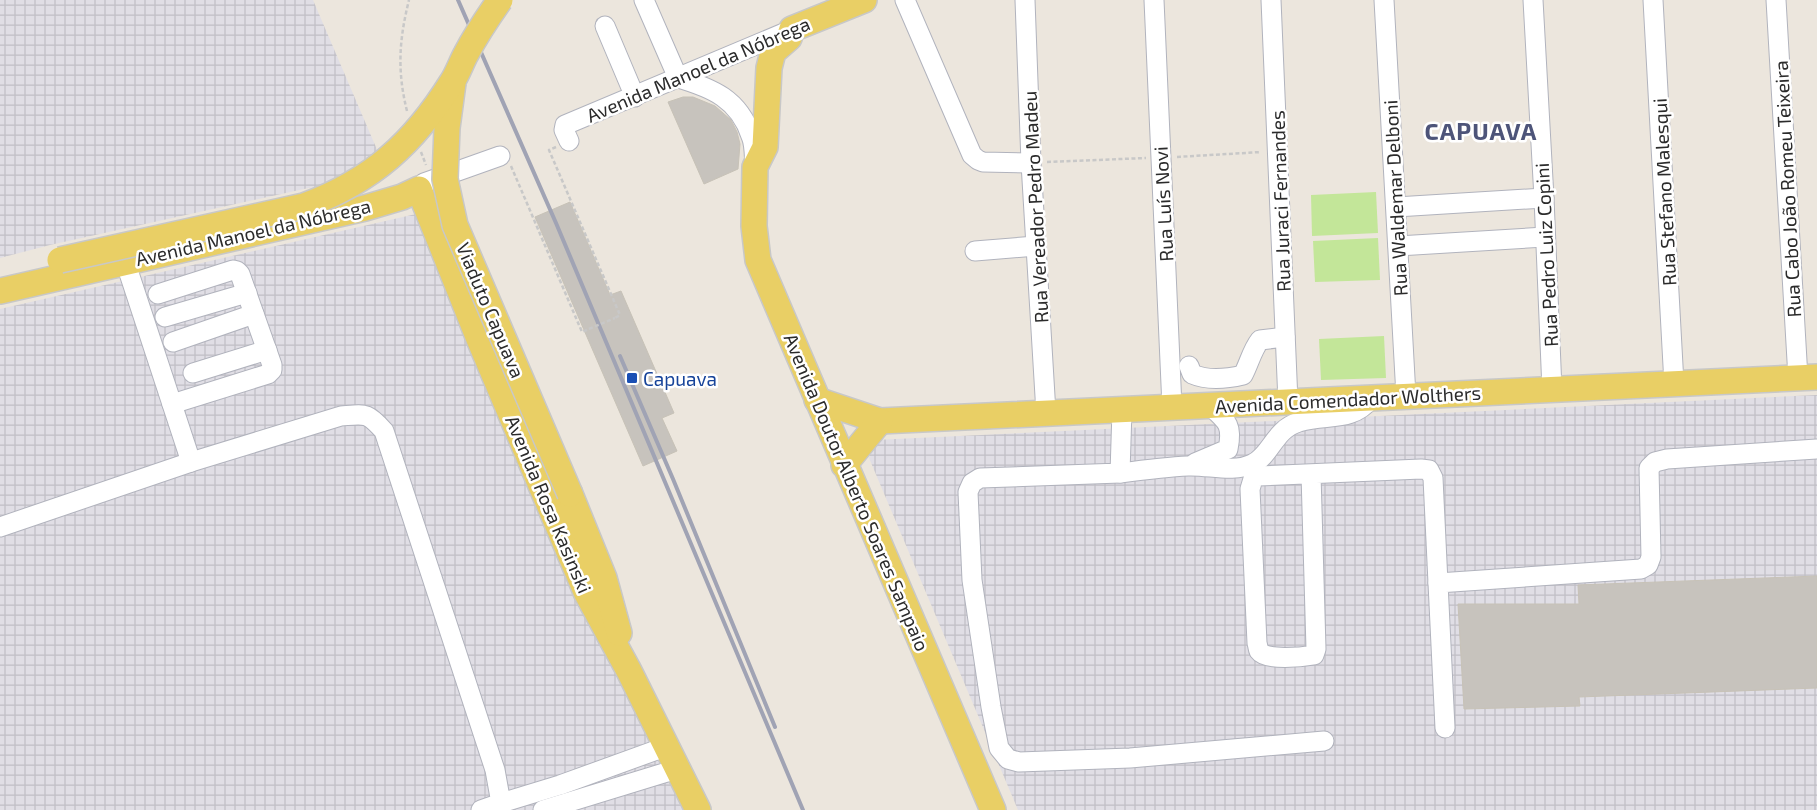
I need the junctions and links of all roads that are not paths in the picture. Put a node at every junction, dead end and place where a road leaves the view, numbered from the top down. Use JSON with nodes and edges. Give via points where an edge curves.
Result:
{"nodes":[{"id":1,"x":500,"y":0,"type":"edge"},
{"id":2,"x":644,"y":0,"type":"edge"},
{"id":3,"x":864,"y":0,"type":"edge"},
{"id":4,"x":905,"y":0,"type":"edge"},
{"id":5,"x":1025,"y":0,"type":"edge"},
{"id":6,"x":1154,"y":0,"type":"edge"},
{"id":7,"x":1271,"y":0,"type":"edge"},
{"id":8,"x":1384,"y":0,"type":"edge"},
{"id":9,"x":1532,"y":0,"type":"edge"},
{"id":10,"x":1653,"y":0,"type":"edge"},
{"id":11,"x":1776,"y":0,"type":"edge"},
{"id":12,"x":605,"y":26,"type":"dead end"},
{"id":13,"x":792,"y":30,"type":"junction"},
{"id":14,"x":678,"y":78,"type":"junction"},
{"id":15,"x":453,"y":81,"type":"junction"},
{"id":16,"x":635,"y":97,"type":"junction"},
{"id":17,"x":566,"y":136,"type":"road end"},
{"id":18,"x":505,"y":159,"type":"road end"},
{"id":19,"x":1031,"y":163,"type":"junction"},
{"id":20,"x":755,"y":167,"type":"junction"},
{"id":21,"x":425,"y":185,"type":"junction"},
{"id":22,"x":1544,"y":198,"type":"junction"},
{"id":23,"x":1396,"y":207,"type":"junction"},
{"id":24,"x":1545,"y":237,"type":"junction"},
{"id":25,"x":1036,"y":246,"type":"junction"},
{"id":26,"x":1398,"y":246,"type":"junction"},
{"id":27,"x":975,"y":251,"type":"dead end"},
{"id":28,"x":124,"y":261,"type":"junction"},
{"id":29,"x":0,"y":275,"type":"edge"},
{"id":30,"x":0,"y":291,"type":"edge"},
{"id":31,"x":247,"y":293,"type":"junction"},
{"id":32,"x":158,"y":294,"type":"dead end"},
{"id":33,"x":254,"y":314,"type":"junction"},
{"id":34,"x":165,"y":317,"type":"dead end"},
{"id":35,"x":1285,"y":337,"type":"junction"},
{"id":36,"x":173,"y":342,"type":"dead end"},
{"id":37,"x":267,"y":350,"type":"junction"},
{"id":38,"x":1189,"y":366,"type":"dead end"},
{"id":39,"x":194,"y":373,"type":"dead end"},
{"id":40,"x":1807,"y":378,"type":"edge"},
{"id":41,"x":1674,"y":384,"type":"junction"},
{"id":42,"x":1552,"y":390,"type":"junction"},
{"id":43,"x":1406,"y":396,"type":"junction"},
{"id":44,"x":1372,"y":398,"type":"junction"},
{"id":45,"x":817,"y":400,"type":"junction"},
{"id":46,"x":1288,"y":402,"type":"junction"},
{"id":47,"x":172,"y":404,"type":"junction"},
{"id":48,"x":1210,"y":406,"type":"junction"},
{"id":49,"x":1172,"y":407,"type":"junction"},
{"id":50,"x":1122,"y":410,"type":"junction"},
{"id":51,"x":1046,"y":413,"type":"junction"},
{"id":52,"x":880,"y":421,"type":"junction"},
{"id":53,"x":1817,"y":449,"type":"edge"},
{"id":54,"x":191,"y":462,"type":"junction"},
{"id":55,"x":844,"y":465,"type":"junction"},
{"id":56,"x":1189,"y":466,"type":"junction"},
{"id":57,"x":1120,"y":473,"type":"junction"},
{"id":58,"x":1311,"y":474,"type":"junction"},
{"id":59,"x":0,"y":527,"type":"edge"},
{"id":60,"x":1438,"y":583,"type":"junction"},
{"id":61,"x":629,"y":671,"type":"junction"},
{"id":62,"x":1445,"y":728,"type":"dead end"},
{"id":63,"x":1324,"y":741,"type":"dead end"},
{"id":64,"x":665,"y":747,"type":"junction"},
{"id":65,"x":999,"y":748,"type":"junction"},
{"id":66,"x":968,"y":755,"type":"junction"},
{"id":67,"x":677,"y":769,"type":"junction"},
{"id":68,"x":501,"y":803,"type":"junction"},
{"id":69,"x":481,"y":810,"type":"edge"},
{"id":70,"x":543,"y":810,"type":"edge"},
{"id":71,"x":698,"y":810,"type":"edge"},
{"id":72,"x":993,"y":810,"type":"edge"}],
"edges":[{"from":1,"to":15,"type":"main road","name":"Viaduto Capuava","bridge":true},
{"from":2,"to":14,"type":"street"},
{"from":3,"to":13,"type":"main road","name":"Avenida Manoel da Nóbrega"},
{"from":4,"to":19,"type":"street","via":[[972,155],[983,162]]},
{"from":5,"to":19,"type":"street","name":"Rua Vereador Pedro Madeu"},
{"from":6,"to":49,"type":"street","name":"Rua Luís Novi"},
{"from":7,"to":35,"type":"street","name":"Rua Juraci Fernandes"},
{"from":8,"to":23,"type":"street","name":"Rua Waldemar Delboni"},
{"from":9,"to":22,"type":"street","name":"Rua Pedro Luiz Copini"},
{"from":10,"to":41,"type":"street","name":"Rua Stefano Malesqui"},
{"from":11,"to":40,"type":"street","name":"Rua Cabo João Romeu Teixeira"},
{"from":12,"to":16,"type":"street"},
{"from":13,"to":14,"type":"street","name":"Avenida Manoel da Nóbrega"},
{"from":13,"to":20,"type":"main road","name":"Avenida Doutor Alberto Soares Sampaio","via":[[789,38],[773,52],[769,68],[765,147]]},
{"from":14,"to":16,"type":"street","name":"Avenida Manoel da Nóbrega"},
{"from":14,"to":20,"type":"street","name":"Avenida Doutor Alberto Soares Sampaio","via":[[714,90],[730,101],[752,137]]},
{"from":15,"to":29,"type":"main road","name":"Viaduto Capuava","bridge":true,"via":[[392,157],[351,185],[324,198],[304,206]]},
{"from":15,"to":61,"type":"main road","name":"Viaduto Capuava","bridge":true,"via":[[445,161],[455,225],[604,578]]},
{"from":16,"to":17,"type":"street","name":"Avenida Manoel da Nóbrega","via":[[565,125]]},
{"from":18,"to":21,"type":"street","name":"Avenida Manoel da Nóbrega"},
{"from":19,"to":25,"type":"street","name":"Rua Vereador Pedro Madeu"},
{"from":20,"to":45,"type":"main road","name":"Avenida Doutor Alberto Soares Sampaio","via":[[754,226],[758,260]]},
{"from":21,"to":28,"type":"main road","name":"Avenida Manoel da Nóbrega","via":[[402,197],[365,208]]},
{"from":21,"to":61,"type":"main road","name":"Avenida Rosa Kasinski","via":[[483,348],[586,592]]},
{"from":22,"to":23,"type":"street"},
{"from":22,"to":24,"type":"street","name":"Rua Pedro Luiz Copini"},
{"from":23,"to":26,"type":"street","name":"Rua Waldemar Delboni"},
{"from":24,"to":26,"type":"street"},
{"from":24,"to":42,"type":"street","name":"Rua Pedro Luiz Copini"},
{"from":25,"to":27,"type":"street"},
{"from":25,"to":51,"type":"street","name":"Rua Vereador Pedro Madeu"},
{"from":26,"to":43,"type":"street","name":"Rua Waldemar Delboni"},
{"from":28,"to":30,"type":"main road","name":"Avenida Manoel da Nóbrega"},
{"from":28,"to":47,"type":"street"},
{"from":31,"to":32,"type":"street","via":[[240,274],[233,270]]},
{"from":31,"to":33,"type":"street"},
{"from":31,"to":34,"type":"street"},
{"from":33,"to":36,"type":"street"},
{"from":33,"to":37,"type":"street"},
{"from":35,"to":38,"type":"street","via":[[1260,340],[1243,375],[1227,379],[1199,377],[1192,374]]},
{"from":35,"to":46,"type":"street","name":"Rua Juraci Fernandes"},
{"from":37,"to":39,"type":"street"},
{"from":37,"to":47,"type":"street","via":[[272,365],[268,374]]},
{"from":40,"to":41,"type":"main road","name":"Avenida Comendador Wolthers"},
{"from":41,"to":42,"type":"main road","name":"Avenida Comendador Wolthers"},
{"from":42,"to":43,"type":"main road","name":"Avenida Comendador Wolthers"},
{"from":43,"to":44,"type":"main road","name":"Avenida Comendador Wolthers"},
{"from":44,"to":46,"type":"main road","name":"Avenida Comendador Wolthers"},
{"from":44,"to":56,"type":"street","via":[[1366,406],[1345,416],[1298,422],[1277,435],[1255,463],[1243,468]]},
{"from":45,"to":52,"type":"main road","name":"Avenida Comendador Wolthers"},
{"from":45,"to":55,"type":"main road","name":"Avenida Doutor Alberto Soares Sampaio"},
{"from":46,"to":48,"type":"main road","name":"Avenida Comendador Wolthers"},
{"from":47,"to":54,"type":"street"},
{"from":48,"to":49,"type":"main road","name":"Avenida Comendador Wolthers"},
{"from":48,"to":56,"type":"street","via":[[1227,421],[1231,434],[1228,448]]},
{"from":49,"to":50,"type":"main road","name":"Avenida Comendador Wolthers"},
{"from":50,"to":51,"type":"main road","name":"Avenida Comendador Wolthers"},
{"from":50,"to":57,"type":"street"},
{"from":51,"to":52,"type":"main road","name":"Avenida Comendador Wolthers"},
{"from":52,"to":55,"type":"main road"},
{"from":53,"to":60,"type":"street","via":[[1655,462],[1649,468],[1651,557],[1648,565],[1642,568]]},
{"from":54,"to":59,"type":"street"},
{"from":54,"to":68,"type":"street","via":[[342,416],[365,414],[375,420],[388,441],[495,770]]},
{"from":55,"to":66,"type":"main road","name":"Avenida Doutor Alberto Soares Sampaio"},
{"from":56,"to":57,"type":"street"},
{"from":57,"to":65,"type":"street","via":[[980,478],[972,483],[968,492],[972,580]]},
{"from":58,"to":58,"type":"street","via":[[1258,476],[1253,479],[1250,489],[1257,644],[1259,651],[1267,657],[1314,655],[1316,648]]},
{"from":58,"to":60,"type":"street","via":[[1429,470],[1433,478]]},
{"from":60,"to":62,"type":"street"},
{"from":61,"to":64,"type":"main road","name":"Avenida Rosa Kasinski"},
{"from":63,"to":65,"type":"street","via":[[1130,758],[1019,762],[1008,759]]},
{"from":64,"to":67,"type":"main road","name":"Avenida Rosa Kasinski"},
{"from":64,"to":68,"type":"street"},
{"from":65,"to":66,"type":"street"},
{"from":66,"to":72,"type":"main road","name":"Avenida Doutor Alberto Soares Sampaio"},
{"from":67,"to":70,"type":"street"},
{"from":67,"to":71,"type":"main road","name":"Avenida Rosa Kasinski"},
{"from":68,"to":69,"type":"street"}]}
